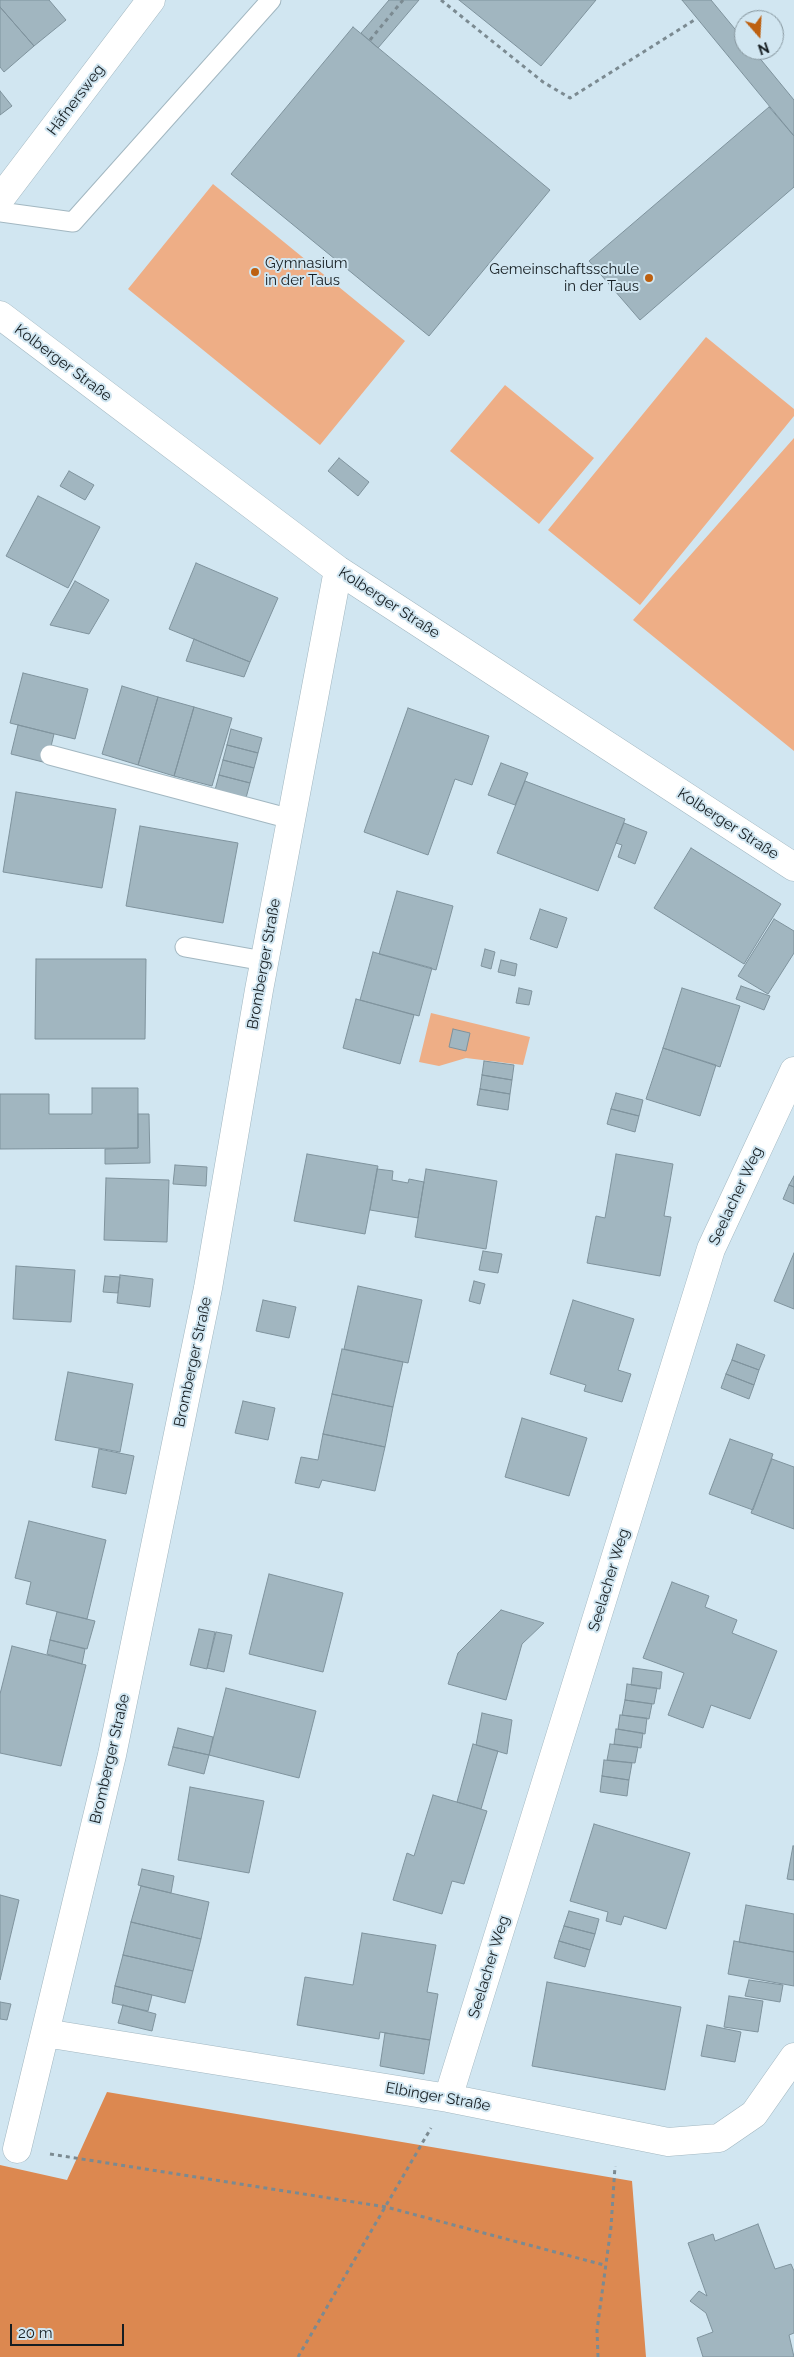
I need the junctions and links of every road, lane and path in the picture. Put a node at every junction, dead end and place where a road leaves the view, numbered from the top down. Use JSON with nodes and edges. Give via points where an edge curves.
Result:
{"nodes":[{"id":1,"x":151,"y":0,"type":"edge"},
{"id":2,"x":271,"y":0,"type":"edge"},
{"id":3,"x":404,"y":0,"type":"edge"},
{"id":4,"x":441,"y":0,"type":"edge"},
{"id":5,"x":696,"y":19,"type":"dead end"},
{"id":6,"x":370,"y":40,"type":"dead end"},
{"id":7,"x":0,"y":199,"type":"edge"},
{"id":8,"x":0,"y":212,"type":"edge"},
{"id":9,"x":0,"y":315,"type":"edge"},
{"id":10,"x":338,"y":570,"type":"junction"},
{"id":11,"x":50,"y":755,"type":"dead end"},
{"id":12,"x":291,"y":819,"type":"junction"},
{"id":13,"x":794,"y":867,"type":"edge"},
{"id":14,"x":186,"y":947,"type":"dead end"},
{"id":15,"x":264,"y":961,"type":"junction"},
{"id":16,"x":794,"y":1071,"type":"edge"},
{"id":17,"x":45,"y":2034,"type":"junction"},
{"id":18,"x":794,"y":2057,"type":"edge"},
{"id":19,"x":448,"y":2098,"type":"junction"},
{"id":20,"x":618,"y":2132,"type":"junction"},
{"id":21,"x":17,"y":2149,"type":"joint"},
{"id":22,"x":386,"y":2207,"type":"junction"},
{"id":23,"x":604,"y":2265,"type":"junction"},
{"id":24,"x":298,"y":2357,"type":"edge"},
{"id":25,"x":598,"y":2357,"type":"edge"}],
"edges":[{"from":1,"to":7,"type":"street","name":"Häfnersweg"},
{"from":2,"to":8,"type":"lane","via":[[73,222]]},
{"from":3,"to":6,"type":"path"},
{"from":4,"to":5,"type":"path","via":[[543,82],[570,98]]},
{"from":9,"to":10,"type":"street","name":"Kolberger Straße"},
{"from":10,"to":12,"type":"street","name":"Bromberger Straße"},
{"from":10,"to":13,"type":"street","name":"Kolberger Straße"},
{"from":11,"to":12,"type":"lane"},
{"from":12,"to":15,"type":"street","name":"Bromberger Straße"},
{"from":14,"to":15,"type":"lane"},
{"from":15,"to":17,"type":"street","name":"Bromberger Straße","via":[[208,1288],[112,1755]]},
{"from":16,"to":19,"type":"street","name":"Seelacher Weg","via":[[711,1249]]},
{"from":17,"to":19,"type":"street","name":"Elbinger Straße"},
{"from":17,"to":21,"type":"street","name":"Bromberger Straße"},
{"from":18,"to":20,"type":"street","name":"Elbinger Straße","via":[[754,2114],[719,2138],[668,2142]]},
{"from":19,"to":20,"type":"street","name":"Elbinger Straße"},
{"from":19,"to":22,"type":"path"},
{"from":20,"to":23,"type":"path"},
{"from":21,"to":22,"type":"path"},
{"from":22,"to":23,"type":"path"},
{"from":22,"to":24,"type":"path"},
{"from":23,"to":25,"type":"path","via":[[597,2330]]}]}
